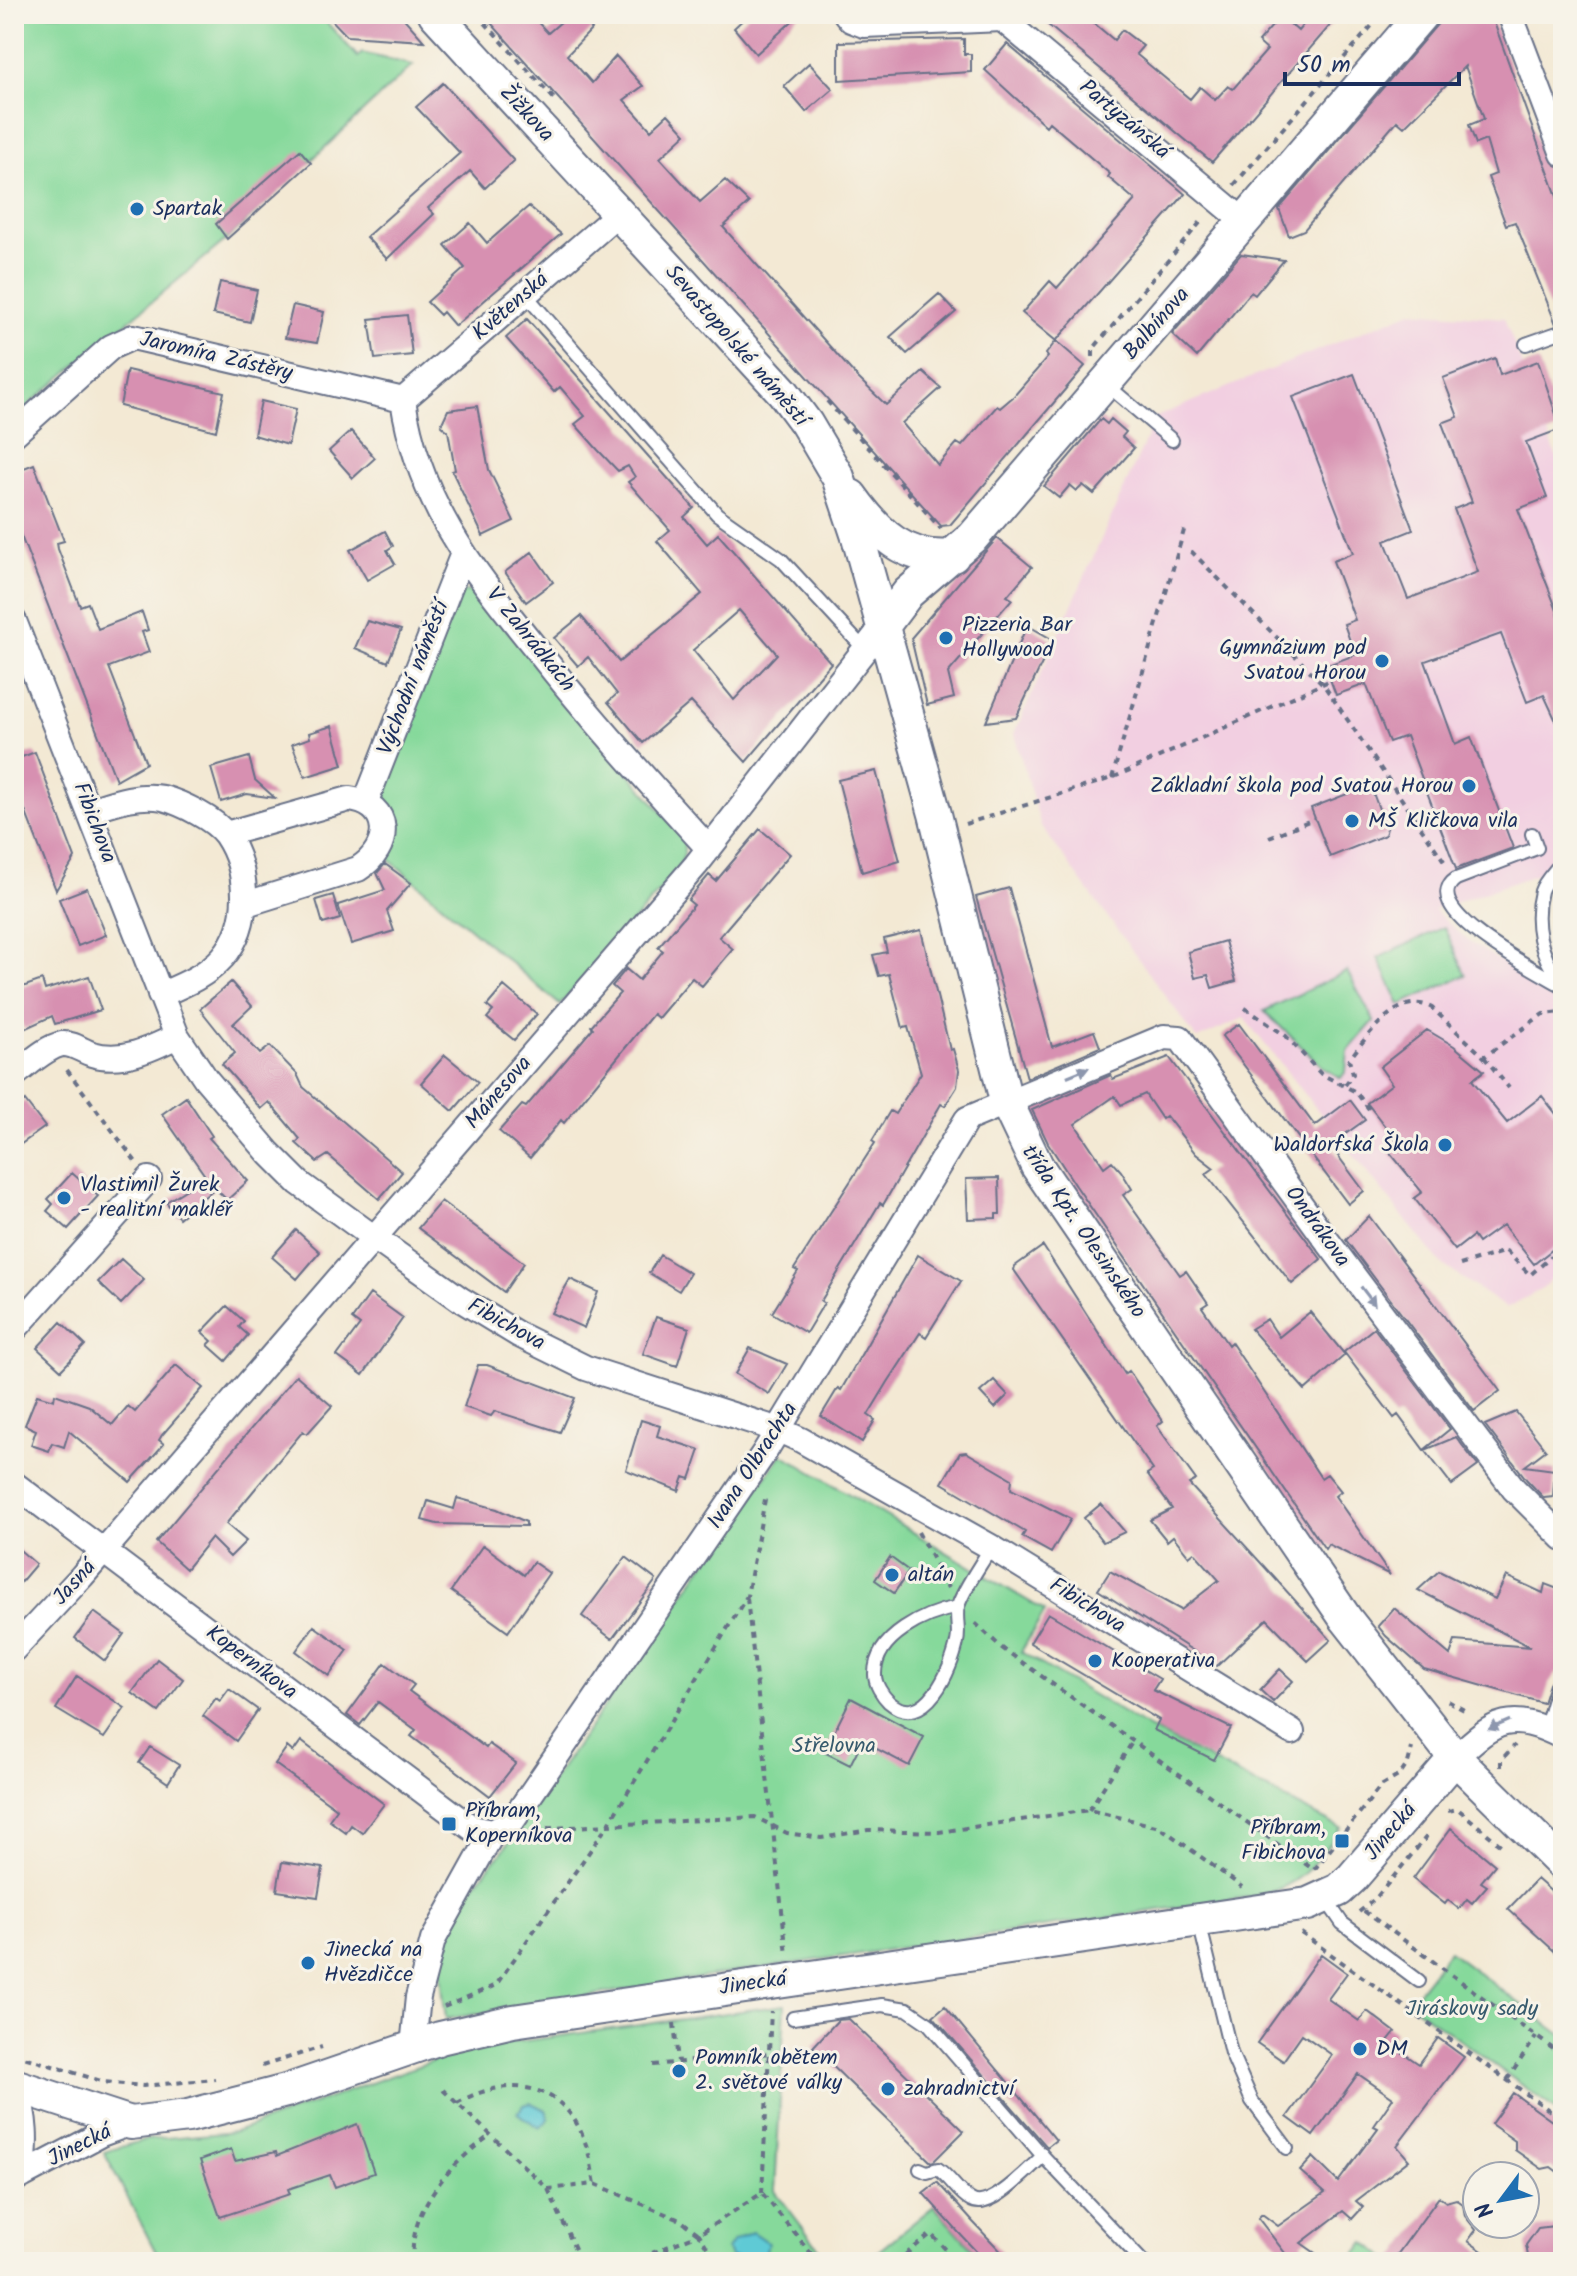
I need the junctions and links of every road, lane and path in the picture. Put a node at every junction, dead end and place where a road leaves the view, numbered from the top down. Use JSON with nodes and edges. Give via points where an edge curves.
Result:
{"nodes":[{"id":1,"x":435,"y":14,"type":"edge"},
{"id":2,"x":846,"y":14,"type":"edge"},
{"id":3,"x":1382,"y":14,"type":"edge"},
{"id":4,"x":1422,"y":14,"type":"edge"},
{"id":5,"x":1510,"y":14,"type":"edge"},
{"id":6,"x":1002,"y":16,"type":"edge"},
{"id":7,"x":1563,"y":154,"type":"edge"},
{"id":8,"x":1234,"y":185,"type":"dead end"},
{"id":9,"x":1211,"y":210,"type":"dead end"},
{"id":10,"x":618,"y":214,"type":"junction"},
{"id":11,"x":1245,"y":222,"type":"junction"},
{"id":12,"x":525,"y":294,"type":"junction"},
{"id":13,"x":1563,"y":331,"type":"edge"},
{"id":14,"x":1526,"y":344,"type":"dead end"},
{"id":15,"x":1099,"y":375,"type":"junction"},
{"id":16,"x":403,"y":400,"type":"junction"},
{"id":17,"x":14,"y":434,"type":"edge"},
{"id":18,"x":1172,"y":440,"type":"dead end"},
{"id":19,"x":838,"y":477,"type":"junction"},
{"id":20,"x":1185,"y":527,"type":"dead end"},
{"id":21,"x":1191,"y":551,"type":"dead end"},
{"id":22,"x":462,"y":556,"type":"junction"},
{"id":23,"x":953,"y":556,"type":"junction"},
{"id":24,"x":14,"y":621,"type":"edge"},
{"id":25,"x":874,"y":638,"type":"junction"},
{"id":26,"x":1331,"y":680,"type":"dead end"},
{"id":27,"x":1323,"y":684,"type":"junction"},
{"id":28,"x":1112,"y":778,"type":"junction"},
{"id":29,"x":366,"y":801,"type":"junction"},
{"id":30,"x":90,"y":810,"type":"junction"},
{"id":31,"x":1314,"y":819,"type":"dead end"},
{"id":32,"x":955,"y":827,"type":"dead end"},
{"id":33,"x":226,"y":834,"type":"junction"},
{"id":34,"x":1532,"y":834,"type":"dead end"},
{"id":35,"x":1269,"y":837,"type":"dead end"},
{"id":36,"x":709,"y":849,"type":"junction"},
{"id":37,"x":1563,"y":860,"type":"edge"},
{"id":38,"x":1456,"y":879,"type":"junction"},
{"id":39,"x":246,"y":904,"type":"junction"},
{"id":40,"x":1563,"y":985,"type":"edge"},
{"id":41,"x":160,"y":995,"type":"junction"},
{"id":42,"x":1245,"y":1008,"type":"dead end"},
{"id":43,"x":1563,"y":1012,"type":"edge"},
{"id":44,"x":177,"y":1036,"type":"junction"},
{"id":45,"x":52,"y":1048,"type":"junction"},
{"id":46,"x":1484,"y":1057,"type":"junction"},
{"id":47,"x":14,"y":1075,"type":"edge"},
{"id":48,"x":1345,"y":1085,"type":"junction"},
{"id":49,"x":1509,"y":1088,"type":"dead end"},
{"id":50,"x":1006,"y":1101,"type":"junction"},
{"id":51,"x":1372,"y":1113,"type":"dead end"},
{"id":52,"x":149,"y":1179,"type":"joint"},
{"id":53,"x":373,"y":1237,"type":"junction"},
{"id":54,"x":1563,"y":1247,"type":"edge"},
{"id":55,"x":1460,"y":1265,"type":"dead end"},
{"id":56,"x":14,"y":1330,"type":"edge"},
{"id":57,"x":779,"y":1430,"type":"junction"},
{"id":58,"x":14,"y":1484,"type":"edge"},
{"id":59,"x":767,"y":1490,"type":"dead end"},
{"id":60,"x":1555,"y":1520,"type":"edge"},
{"id":61,"x":917,"y":1530,"type":"dead end"},
{"id":62,"x":1563,"y":1538,"type":"edge"},
{"id":63,"x":991,"y":1547,"type":"junction"},
{"id":64,"x":102,"y":1551,"type":"junction"},
{"id":65,"x":747,"y":1596,"type":"junction"},
{"id":66,"x":958,"y":1607,"type":"junction"},
{"id":67,"x":14,"y":1649,"type":"edge"},
{"id":68,"x":1563,"y":1689,"type":"edge"},
{"id":69,"x":1448,"y":1701,"type":"dead end"},
{"id":70,"x":1464,"y":1710,"type":"dead end"},
{"id":71,"x":1292,"y":1732,"type":"dead end"},
{"id":72,"x":1557,"y":1734,"type":"edge"},
{"id":73,"x":1523,"y":1739,"type":"dead end"},
{"id":74,"x":1133,"y":1741,"type":"junction"},
{"id":75,"x":1412,"y":1741,"type":"dead end"},
{"id":76,"x":1455,"y":1758,"type":"junction"},
{"id":77,"x":1505,"y":1777,"type":"dead end"},
{"id":78,"x":1089,"y":1810,"type":"junction"},
{"id":79,"x":1444,"y":1815,"type":"dead end"},
{"id":80,"x":769,"y":1821,"type":"junction"},
{"id":81,"x":608,"y":1825,"type":"junction"},
{"id":82,"x":493,"y":1832,"type":"junction"},
{"id":83,"x":1506,"y":1849,"type":"dead end"},
{"id":84,"x":1554,"y":1874,"type":"edge"},
{"id":85,"x":1324,"y":1897,"type":"junction"},
{"id":86,"x":1563,"y":1899,"type":"edge"},
{"id":87,"x":1272,"y":1910,"type":"junction"},
{"id":88,"x":1364,"y":1911,"type":"dead end"},
{"id":89,"x":1198,"y":1919,"type":"junction"},
{"id":90,"x":1419,"y":1981,"type":"dead end"},
{"id":91,"x":780,"y":1991,"type":"junction"},
{"id":92,"x":673,"y":2016,"type":"dead end"},
{"id":93,"x":793,"y":2018,"type":"dead end"},
{"id":94,"x":414,"y":2033,"type":"junction"},
{"id":95,"x":1536,"y":2037,"type":"junction"},
{"id":96,"x":327,"y":2045,"type":"dead end"},
{"id":97,"x":771,"y":2053,"type":"junction"},
{"id":98,"x":14,"y":2054,"type":"edge"},
{"id":99,"x":1563,"y":2056,"type":"edge"},
{"id":100,"x":678,"y":2062,"type":"junction"},
{"id":101,"x":653,"y":2065,"type":"dead end"},
{"id":102,"x":256,"y":2068,"type":"dead end"},
{"id":103,"x":216,"y":2078,"type":"dead end"},
{"id":104,"x":1507,"y":2080,"type":"junction"},
{"id":105,"x":15,"y":2086,"type":"edge"},
{"id":106,"x":443,"y":2090,"type":"dead end"},
{"id":107,"x":457,"y":2103,"type":"junction"},
{"id":108,"x":1563,"y":2120,"type":"edge"},
{"id":109,"x":131,"y":2123,"type":"junction"},
{"id":110,"x":491,"y":2135,"type":"junction"},
{"id":111,"x":1287,"y":2148,"type":"dead end"},
{"id":112,"x":1043,"y":2156,"type":"junction"},
{"id":113,"x":920,"y":2169,"type":"dead end"},
{"id":114,"x":18,"y":2178,"type":"edge"},
{"id":115,"x":595,"y":2184,"type":"junction"},
{"id":116,"x":548,"y":2189,"type":"junction"},
{"id":117,"x":762,"y":2193,"type":"junction"},
{"id":118,"x":699,"y":2234,"type":"junction"},
{"id":119,"x":667,"y":2246,"type":"junction"},
{"id":120,"x":413,"y":2262,"type":"edge"},
{"id":121,"x":581,"y":2262,"type":"edge"},
{"id":122,"x":630,"y":2262,"type":"edge"},
{"id":123,"x":668,"y":2262,"type":"edge"},
{"id":124,"x":716,"y":2262,"type":"edge"},
{"id":125,"x":818,"y":2262,"type":"edge"},
{"id":126,"x":896,"y":2262,"type":"edge"},
{"id":127,"x":958,"y":2262,"type":"edge"},
{"id":128,"x":1143,"y":2262,"type":"edge"}],
"edges":[{"from":1,"to":10,"type":"street","name":"Žižkova"},
{"from":2,"to":6,"type":"street","via":[[864,25]]},
{"from":3,"to":8,"type":"path"},
{"from":4,"to":11,"type":"street","name":"Balbínova"},
{"from":5,"to":7,"type":"street"},
{"from":6,"to":11,"type":"street","name":"Partyzánská"},
{"from":9,"to":15,"type":"path","via":[[1093,349]]},
{"from":10,"to":12,"type":"street","name":"Květenská"},
{"from":10,"to":19,"type":"street","name":"Sevastopolské náměstí","via":[[783,392]]},
{"from":11,"to":15,"type":"street","name":"Balbínova"},
{"from":12,"to":16,"type":"street","name":"Květenská"},
{"from":12,"to":25,"type":"lane","via":[[717,514],[781,559]]},
{"from":13,"to":14,"type":"lane"},
{"from":15,"to":18,"type":"lane"},
{"from":15,"to":23,"type":"street","name":"Balbínova"},
{"from":16,"to":17,"type":"street","name":"Jaromíra Zástěry","via":[[133,337],[111,347]]},
{"from":16,"to":22,"type":"street","name":"V Zahrádkách","via":[[420,471]]},
{"from":19,"to":23,"type":"street","via":[[870,520],[899,547],[932,558]]},
{"from":19,"to":25,"type":"street","name":"Sevastopolské náměstí"},
{"from":20,"to":28,"type":"path"},
{"from":21,"to":27,"type":"path"},
{"from":22,"to":29,"type":"street","name":"Východní náměstí"},
{"from":22,"to":36,"type":"street","name":"V Zahrádkách","via":[[627,758]]},
{"from":23,"to":25,"type":"street","name":"Balbínova","via":[[908,593]]},
{"from":24,"to":30,"type":"street","name":"Fibichova"},
{"from":25,"to":36,"type":"street","name":"Mánesova"},
{"from":25,"to":50,"type":"street","name":"třída Kpt. Olesinského","via":[[935,814]]},
{"from":26,"to":27,"type":"path"},
{"from":27,"to":28,"type":"path"},
{"from":27,"to":38,"type":"path"},
{"from":28,"to":32,"type":"path"},
{"from":29,"to":33,"type":"street","via":[[349,799]]},
{"from":29,"to":39,"type":"street","via":[[383,828],[373,860]]},
{"from":30,"to":33,"type":"street","via":[[128,799],[162,798]]},
{"from":30,"to":41,"type":"street","name":"Fibichova"},
{"from":31,"to":35,"type":"path"},
{"from":33,"to":39,"type":"street","via":[[241,871]]},
{"from":34,"to":38,"type":"lane","via":[[1537,848]]},
{"from":36,"to":53,"type":"street","name":"Mánesova"},
{"from":37,"to":40,"type":"lane","via":[[1541,890],[1539,937],[1547,965]]},
{"from":38,"to":40,"type":"lane","via":[[1445,896],[1455,913]]},
{"from":39,"to":41,"type":"street","via":[[224,956],[194,980]]},
{"from":41,"to":44,"type":"street","name":"Fibichova"},
{"from":42,"to":48,"type":"path","via":[[1286,1036],[1321,1074]]},
{"from":43,"to":46,"type":"path","via":[[1543,1014]]},
{"from":44,"to":45,"type":"street","via":[[122,1056],[94,1054],[70,1044]]},
{"from":44,"to":53,"type":"street","name":"Fibichova","via":[[269,1153],[299,1183]]},
{"from":45,"to":47,"type":"street"},
{"from":45,"to":52,"type":"path"},
{"from":46,"to":48,"type":"path","via":[[1432,1008],[1414,1003],[1396,1010],[1369,1034],[1349,1060],[1353,1074]]},
{"from":46,"to":49,"type":"path"},
{"from":48,"to":51,"type":"path"},
{"from":50,"to":57,"type":"street","name":"Ivana Olbrachta","via":[[967,1119]]},
{"from":50,"to":60,"type":"street","name":"Ondrákova","one_way":true,"via":[[1164,1037],[1180,1038],[1505,1477]]},
{"from":50,"to":76,"type":"street","name":"třída Kpt. Olesinského","via":[[1037,1166],[1346,1619]]},
{"from":52,"to":56,"type":"street"},
{"from":53,"to":57,"type":"street","name":"Fibichova","via":[[460,1299],[586,1368]]},
{"from":53,"to":64,"type":"street","name":"Mánesova"},
{"from":54,"to":55,"type":"path","via":[[1530,1275],[1506,1251]]},
{"from":57,"to":63,"type":"street","name":"Fibichova"},
{"from":57,"to":82,"type":"street","name":"Ivana Olbrachta","via":[[513,1820]]},
{"from":58,"to":64,"type":"street","name":"Koperníkova"},
{"from":59,"to":65,"type":"path"},
{"from":60,"to":62,"type":"street","name":"Ondrákova"},
{"from":61,"to":66,"type":"path"},
{"from":63,"to":66,"type":"lane"},
{"from":63,"to":71,"type":"street","name":"Fibichova"},
{"from":64,"to":67,"type":"street","name":"Jasná"},
{"from":64,"to":82,"type":"street","name":"Koperníkova","via":[[472,1828]]},
{"from":65,"to":80,"type":"path"},
{"from":65,"to":81,"type":"path"},
{"from":66,"to":66,"type":"lane","via":[[958,1641],[934,1696],[922,1706],[906,1709],[890,1704],[875,1679],[876,1662],[907,1625],[931,1612]]},
{"from":66,"to":74,"type":"path","via":[[1002,1648]]},
{"from":68,"to":72,"type":"street"},
{"from":69,"to":70,"type":"path"},
{"from":72,"to":76,"type":"street","one_way":true,"via":[[1510,1720],[1481,1733]]},
{"from":73,"to":77,"type":"path","via":[[1501,1760]]},
{"from":74,"to":75,"type":"path","via":[[1314,1870],[1381,1786],[1400,1775]]},
{"from":74,"to":78,"type":"path"},
{"from":76,"to":84,"type":"street","name":"třída Kpt. Olesinského"},
{"from":76,"to":85,"type":"street","name":"Jinecká","via":[[1352,1878]]},
{"from":78,"to":80,"type":"path","via":[[939,1832],[868,1830],[821,1838],[787,1833]]},
{"from":78,"to":87,"type":"path","via":[[1160,1827]]},
{"from":79,"to":83,"type":"path","via":[[1458,1809]]},
{"from":80,"to":81,"type":"path","via":[[755,1817]]},
{"from":80,"to":91,"type":"path"},
{"from":81,"to":82,"type":"path"},
{"from":81,"to":94,"type":"path","via":[[496,1985]]},
{"from":82,"to":94,"type":"street","name":"Ivana Olbrachta","via":[[433,1940]]},
{"from":84,"to":86,"type":"path"},
{"from":85,"to":87,"type":"street","name":"Jinecká"},
{"from":85,"to":90,"type":"lane","via":[[1342,1923]]},
{"from":87,"to":89,"type":"street","name":"Jinecká"},
{"from":87,"to":104,"type":"path"},
{"from":88,"to":95,"type":"path"},
{"from":89,"to":91,"type":"street","name":"Jinecká"},
{"from":89,"to":111,"type":"lane","via":[[1231,2053],[1252,2101]]},
{"from":91,"to":94,"type":"street","name":"Jinecká"},
{"from":91,"to":97,"type":"path"},
{"from":92,"to":100,"type":"path"},
{"from":93,"to":112,"type":"lane","via":[[882,2005],[907,2009],[929,2024]]},
{"from":94,"to":109,"type":"street","name":"Jinecká","via":[[247,2102]]},
{"from":95,"to":99,"type":"path"},
{"from":95,"to":104,"type":"path"},
{"from":96,"to":102,"type":"path"},
{"from":97,"to":100,"type":"path"},
{"from":97,"to":117,"type":"path"},
{"from":98,"to":103,"type":"path","via":[[104,2082],[143,2086]]},
{"from":100,"to":101,"type":"path"},
{"from":104,"to":108,"type":"path"},
{"from":105,"to":109,"type":"street"},
{"from":105,"to":114,"type":"street","via":[[25,2115],[26,2145]]},
{"from":106,"to":107,"type":"path"},
{"from":107,"to":110,"type":"path"},
{"from":107,"to":115,"type":"path","via":[[507,2087],[548,2093],[585,2140]]},
{"from":109,"to":114,"type":"street","name":"Jinecká"},
{"from":110,"to":116,"type":"path"},
{"from":110,"to":120,"type":"path","via":[[446,2174],[427,2201]]},
{"from":112,"to":113,"type":"lane","via":[[991,2201],[979,2204],[938,2169]]},
{"from":112,"to":128,"type":"lane"},
{"from":115,"to":116,"type":"path"},
{"from":115,"to":118,"type":"path","via":[[680,2220]]},
{"from":116,"to":121,"type":"path"},
{"from":117,"to":118,"type":"path"},
{"from":117,"to":125,"type":"path"},
{"from":118,"to":119,"type":"path"},
{"from":118,"to":124,"type":"path"},
{"from":119,"to":122,"type":"path"},
{"from":119,"to":123,"type":"path"},
{"from":126,"to":127,"type":"path","via":[[931,2234]]}]}
